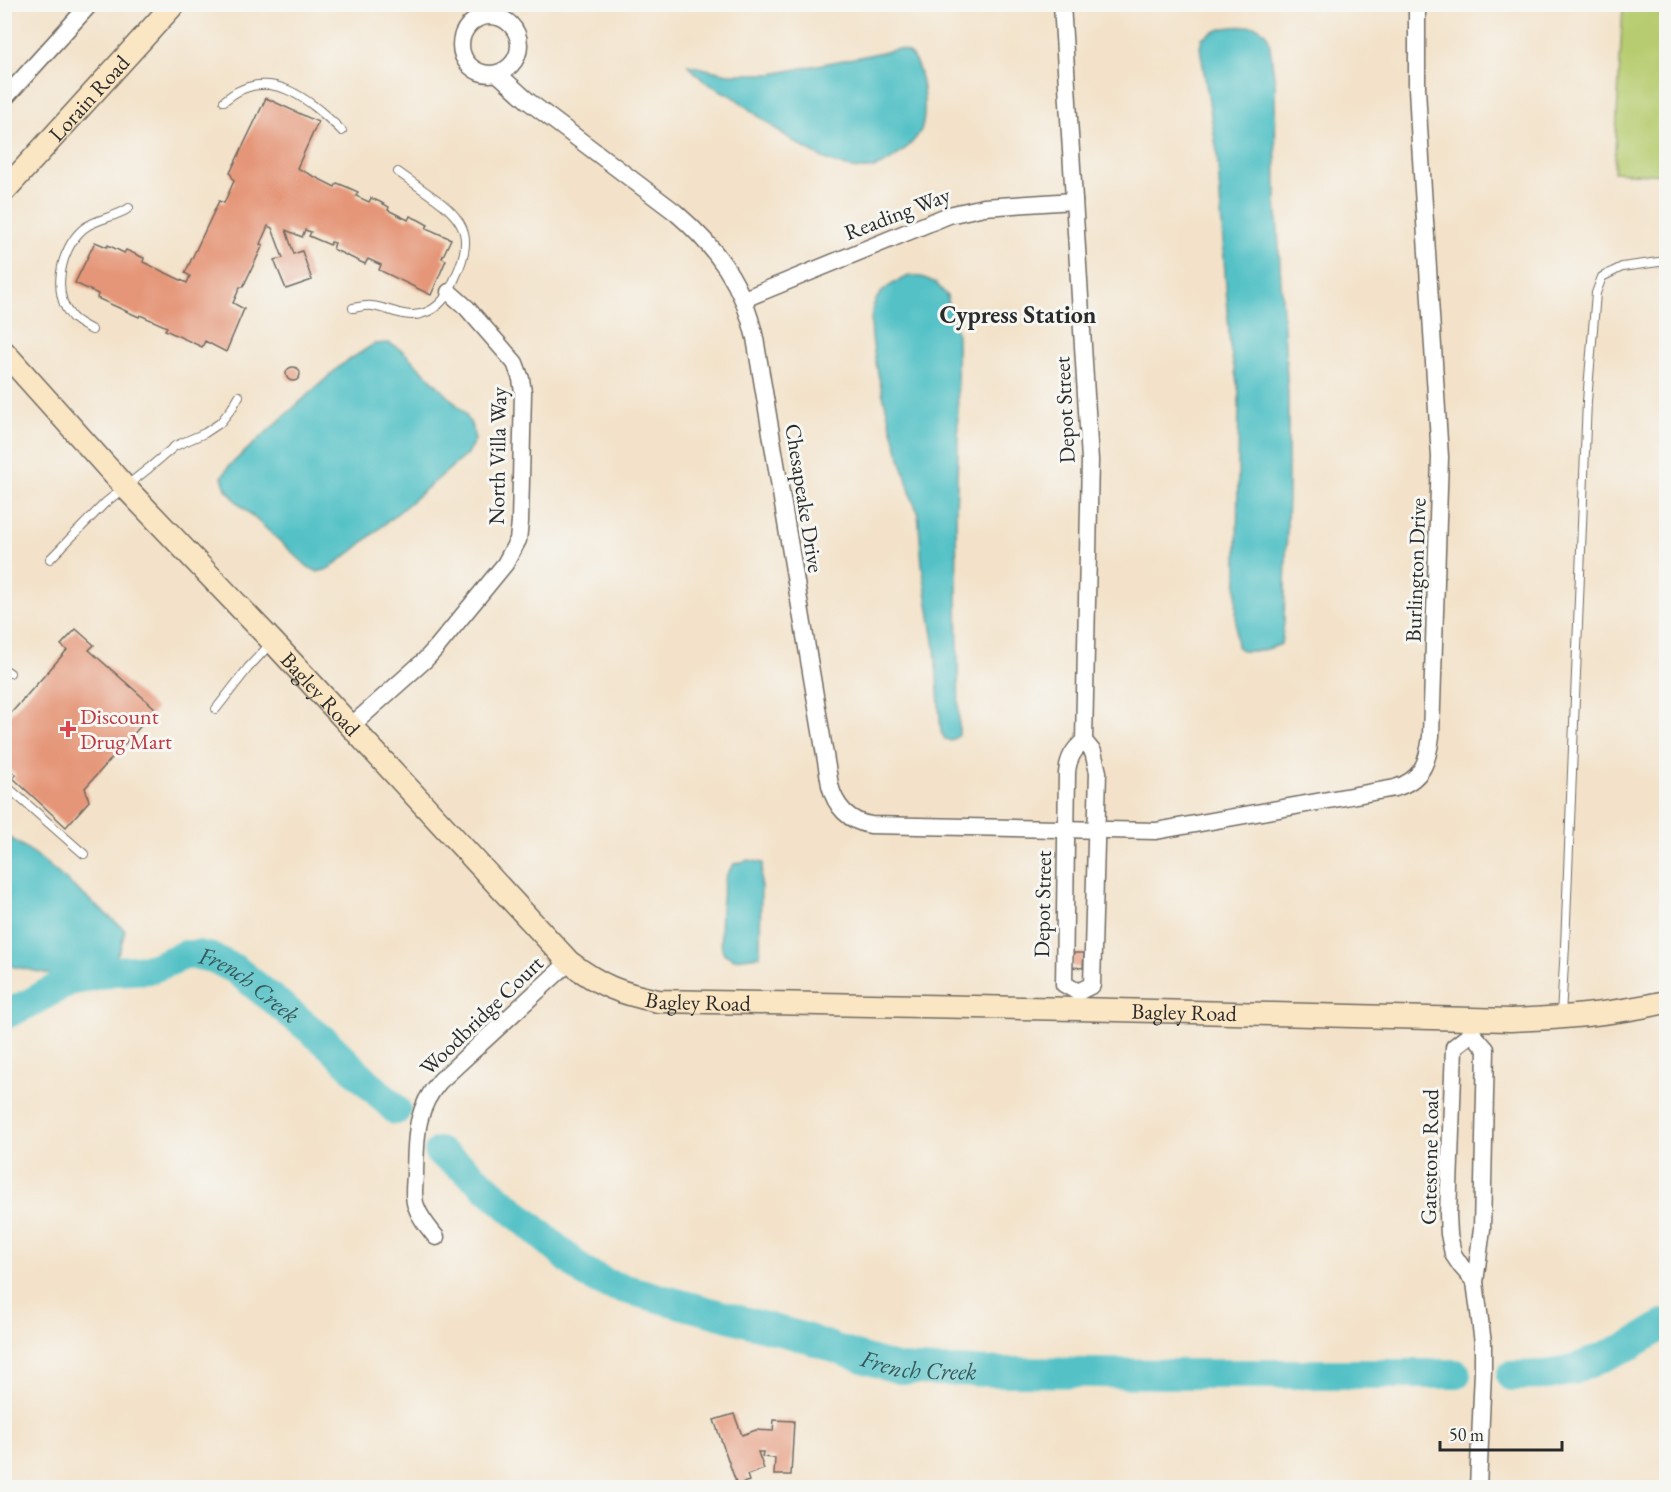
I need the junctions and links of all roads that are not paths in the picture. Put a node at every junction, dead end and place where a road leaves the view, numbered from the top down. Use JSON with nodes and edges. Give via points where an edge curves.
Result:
{"nodes":[{"id":1,"x":90,"y":4,"type":"edge"},
{"id":2,"x":174,"y":4,"type":"edge"},
{"id":3,"x":1062,"y":4,"type":"edge"},
{"id":4,"x":1417,"y":4,"type":"edge"},
{"id":5,"x":498,"y":74,"type":"dead end"},
{"id":6,"x":4,"y":99,"type":"edge"},
{"id":7,"x":224,"y":101,"type":"dead end"},
{"id":8,"x":342,"y":131,"type":"dead end"},
{"id":9,"x":398,"y":172,"type":"dead end"},
{"id":10,"x":4,"y":191,"type":"edge"},
{"id":11,"x":1074,"y":201,"type":"junction"},
{"id":12,"x":129,"y":208,"type":"dead end"},
{"id":13,"x":1666,"y":261,"type":"edge"},
{"id":14,"x":449,"y":292,"type":"junction"},
{"id":15,"x":744,"y":299,"type":"junction"},
{"id":16,"x":353,"y":308,"type":"dead end"},
{"id":17,"x":92,"y":330,"type":"dead end"},
{"id":18,"x":4,"y":352,"type":"edge"},
{"id":19,"x":239,"y":396,"type":"dead end"},
{"id":20,"x":125,"y":487,"type":"junction"},
{"id":21,"x":50,"y":559,"type":"dead end"},
{"id":22,"x":273,"y":642,"type":"junction"},
{"id":23,"x":216,"y":709,"type":"dead end"},
{"id":24,"x":351,"y":726,"type":"junction"},
{"id":25,"x":1084,"y":741,"type":"junction"},
{"id":26,"x":4,"y":784,"type":"edge"},
{"id":27,"x":1066,"y":829,"type":"junction"},
{"id":28,"x":1096,"y":830,"type":"junction"},
{"id":29,"x":84,"y":854,"type":"dead end"},
{"id":30,"x":569,"y":962,"type":"junction"},
{"id":31,"x":1077,"y":1000,"type":"junction"},
{"id":32,"x":1666,"y":1002,"type":"edge"},
{"id":33,"x":1561,"y":1018,"type":"junction"},
{"id":34,"x":1472,"y":1026,"type":"junction"},
{"id":35,"x":436,"y":1237,"type":"dead end"},
{"id":36,"x":1475,"y":1282,"type":"junction"},
{"id":37,"x":1478,"y":1488,"type":"edge"}],
"edges":[{"from":1,"to":6,"type":"street"},
{"from":2,"to":10,"type":"street","name":"Lorain Road"},
{"from":3,"to":11,"type":"street","name":"Depot Street"},
{"from":4,"to":28,"type":"street","name":"Burlington Drive","via":[[1417,87],[1440,457],[1431,736],[1425,765],[1410,782],[1395,788],[1172,829]]},
{"from":5,"to":15,"type":"street","name":"Chesapeake Drive","via":[[540,111],[693,228],[723,261]]},
{"from":7,"to":8,"type":"lane","via":[[255,85],[281,87],[313,104]]},
{"from":9,"to":14,"type":"lane","via":[[446,206],[464,229],[464,256]]},
{"from":11,"to":15,"type":"street","name":"Reading Way","via":[[966,210]]},
{"from":11,"to":25,"type":"street","name":"Depot Street","via":[[1090,460]]},
{"from":12,"to":17,"type":"lane","via":[[83,229],[73,239],[63,263],[62,301],[72,317]]},
{"from":13,"to":33,"type":"lane","via":[[1622,267],[1602,278],[1596,293],[1587,401]]},
{"from":14,"to":16,"type":"lane","via":[[437,306],[413,315],[371,306]]},
{"from":14,"to":24,"type":"street","name":"North Villa Way","via":[[515,363],[521,379],[518,540],[505,564],[431,654]]},
{"from":15,"to":27,"type":"street","name":"Chesapeake Drive","via":[[755,338],[836,802],[852,818],[871,825]]},
{"from":18,"to":20,"type":"street","name":"Bagley Road"},
{"from":19,"to":20,"type":"lane","via":[[220,423],[175,446]]},
{"from":20,"to":21,"type":"lane","via":[[105,502]]},
{"from":20,"to":22,"type":"street","name":"Bagley Road"},
{"from":22,"to":23,"type":"lane"},
{"from":22,"to":24,"type":"street","name":"Bagley Road"},
{"from":24,"to":30,"type":"street","name":"Bagley Road"},
{"from":25,"to":27,"type":"street","name":"Depot Street","via":[[1071,754],[1068,765]]},
{"from":25,"to":28,"type":"street","name":"Depot Street","via":[[1093,752],[1098,772]]},
{"from":26,"to":29,"type":"lane"},
{"from":27,"to":28,"type":"street","name":"Burlington Drive"},
{"from":27,"to":31,"type":"street","name":"Depot Street","via":[[1064,984]]},
{"from":28,"to":31,"type":"street","name":"Depot Street","via":[[1092,985]]},
{"from":30,"to":31,"type":"street","name":"Bagley Road","via":[[617,991],[658,1001]]},
{"from":30,"to":35,"type":"street","name":"Woodbridge Court","via":[[440,1081],[425,1104],[416,1135],[414,1202]]},
{"from":31,"to":34,"type":"street","name":"Bagley Road"},
{"from":32,"to":33,"type":"street","name":"Bagley Road"},
{"from":33,"to":34,"type":"street","name":"Bagley Road"},
{"from":34,"to":36,"type":"street","via":[[1486,1049],[1482,1230]]},
{"from":34,"to":36,"type":"street","name":"Gatestone Road","via":[[1454,1047],[1448,1215],[1453,1254]]},
{"from":36,"to":37,"type":"street","via":[[1483,1342]]}]}
